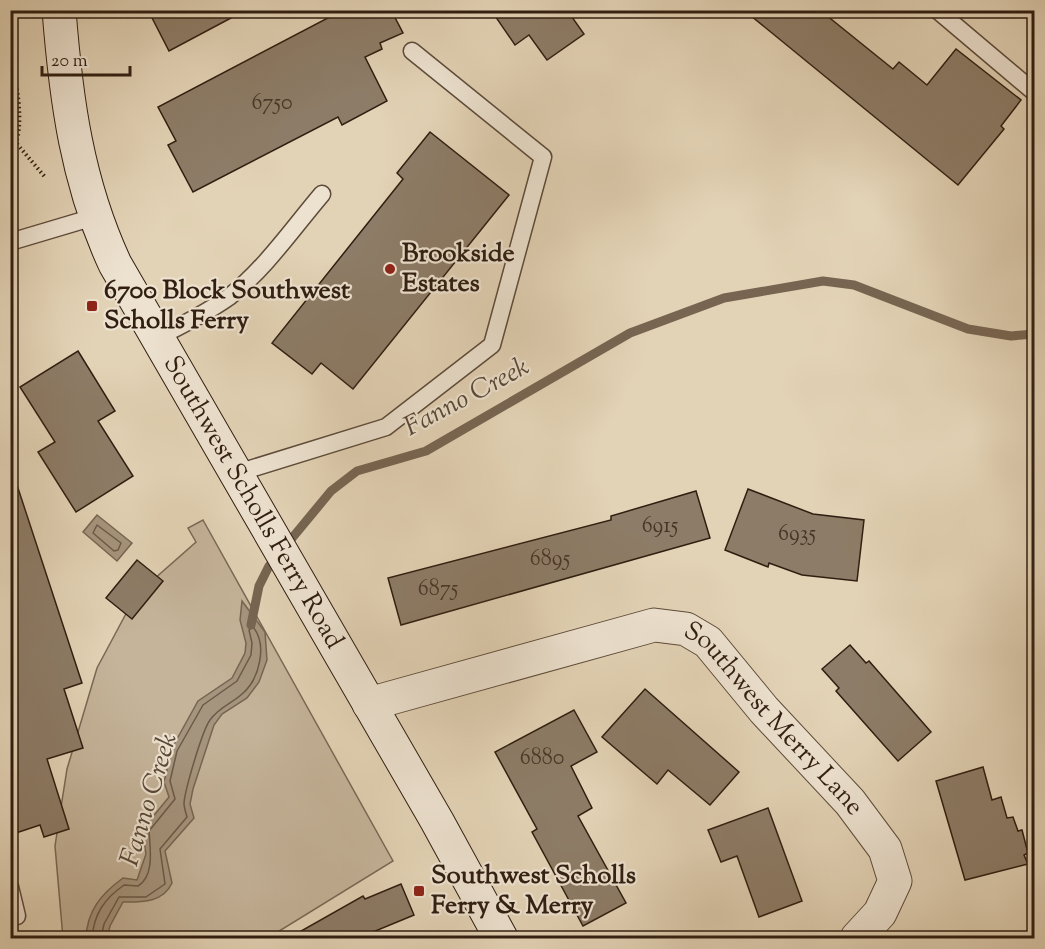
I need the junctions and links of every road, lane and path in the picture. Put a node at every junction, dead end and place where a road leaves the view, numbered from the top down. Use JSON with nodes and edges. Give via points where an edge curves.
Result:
{"nodes":[{"id":1,"x":59,"y":10,"type":"edge"},
{"id":2,"x":938,"y":10,"type":"edge"},
{"id":3,"x":10,"y":49,"type":"edge"},
{"id":4,"x":412,"y":51,"type":"dead end"},
{"id":5,"x":1035,"y":92,"type":"edge"},
{"id":6,"x":18,"y":144,"type":"junction"},
{"id":7,"x":10,"y":152,"type":"edge"},
{"id":8,"x":45,"y":177,"type":"dead end"},
{"id":9,"x":322,"y":194,"type":"dead end"},
{"id":10,"x":94,"y":217,"type":"junction"},
{"id":11,"x":10,"y":242,"type":"edge"},
{"id":12,"x":156,"y":338,"type":"junction"},
{"id":13,"x":234,"y":474,"type":"junction"},
{"id":14,"x":369,"y":704,"type":"junction"},
{"id":15,"x":10,"y":886,"type":"edge"},
{"id":16,"x":17,"y":916,"type":"dead end"},
{"id":17,"x":501,"y":939,"type":"edge"},
{"id":18,"x":857,"y":939,"type":"edge"}],
"edges":[{"from":1,"to":10,"type":"main road","name":"Southwest Scholls Ferry Road","via":[[80,172]]},
{"from":2,"to":5,"type":"lane"},
{"from":3,"to":6,"type":"path","via":[[20,121]]},
{"from":4,"to":13,"type":"lane","via":[[543,157],[492,345],[386,427]]},
{"from":6,"to":7,"type":"path"},
{"from":6,"to":8,"type":"path"},
{"from":9,"to":12,"type":"lane","via":[[261,267],[229,296]]},
{"from":10,"to":11,"type":"lane"},
{"from":10,"to":12,"type":"main road","name":"Southwest Scholls Ferry Road"},
{"from":12,"to":13,"type":"main road","name":"Southwest Scholls Ferry Road"},
{"from":13,"to":14,"type":"main road","name":"Southwest Scholls Ferry Road"},
{"from":14,"to":17,"type":"main road","name":"Southwest Scholls Ferry Road"},
{"from":14,"to":18,"type":"main road","name":"Southwest Merry Lane","via":[[654,625],[686,629],[708,642],[764,710],[850,802],[885,849],[895,881],[880,913]]},
{"from":15,"to":16,"type":"lane"}]}
